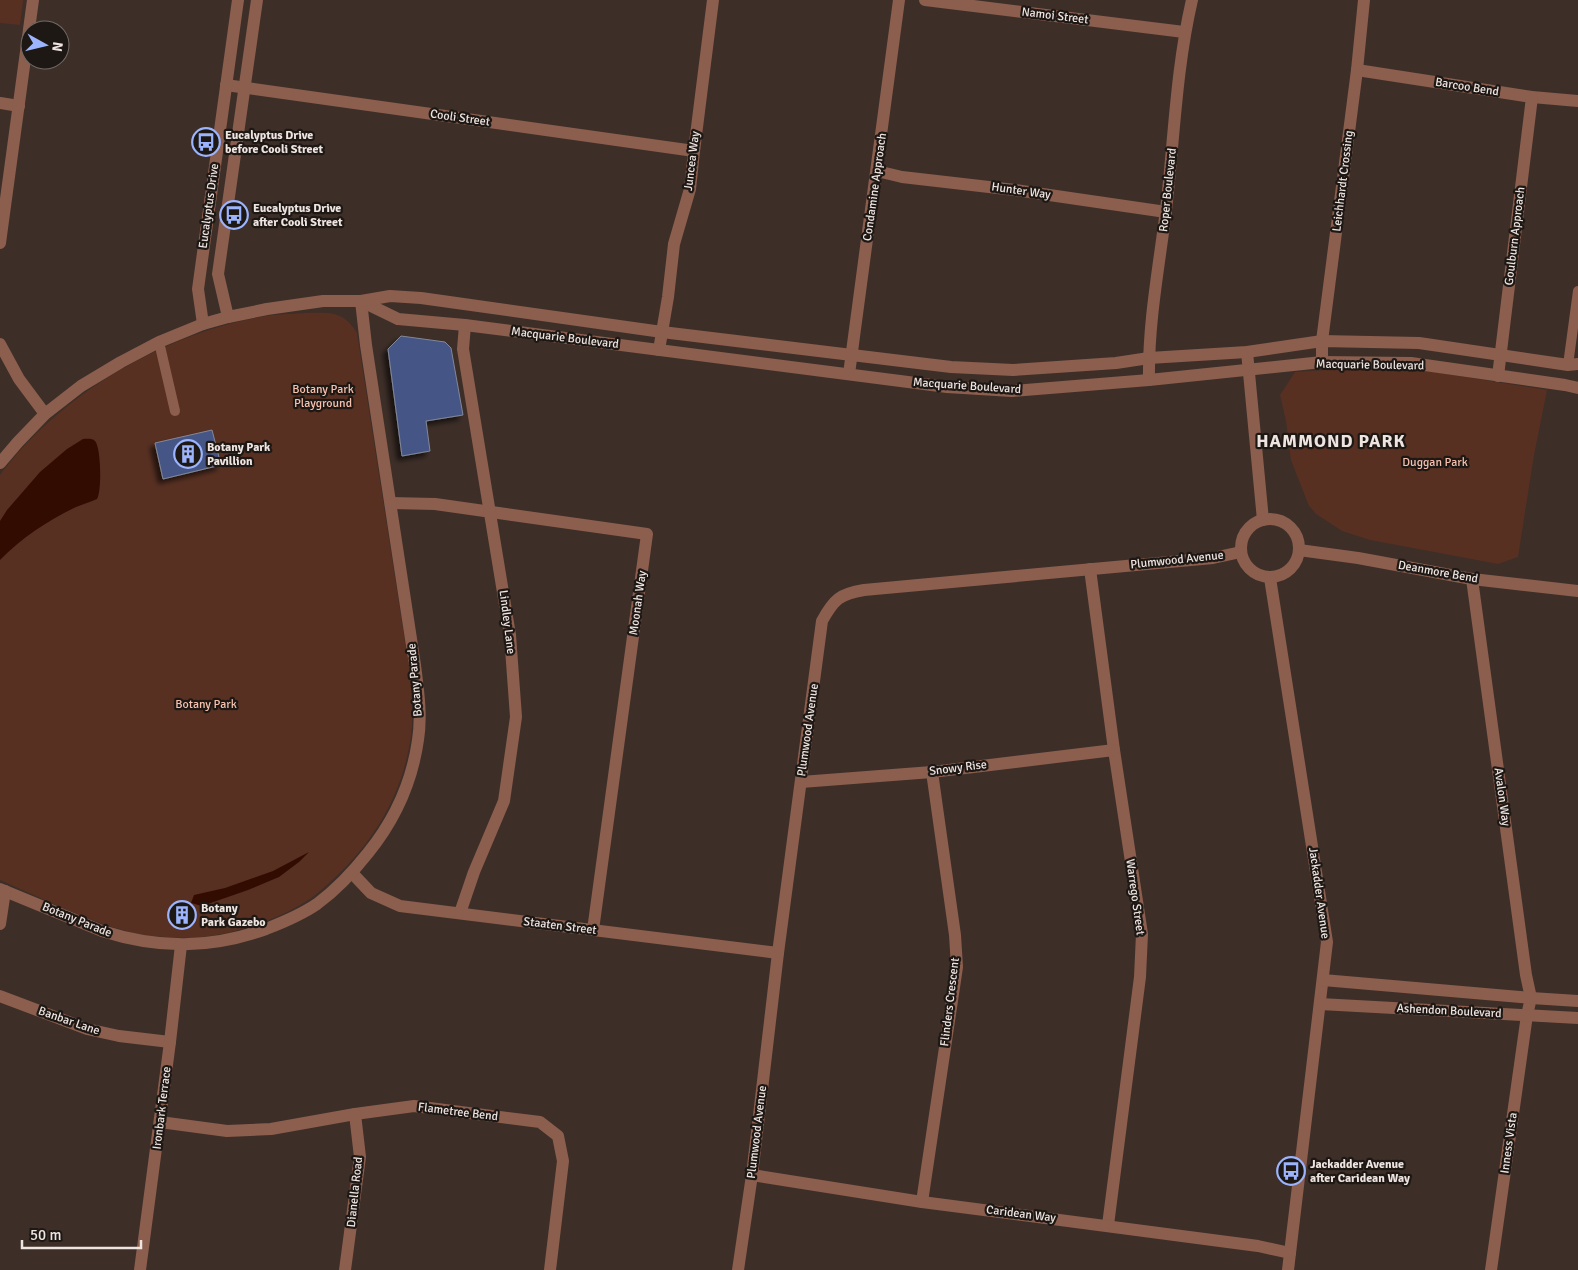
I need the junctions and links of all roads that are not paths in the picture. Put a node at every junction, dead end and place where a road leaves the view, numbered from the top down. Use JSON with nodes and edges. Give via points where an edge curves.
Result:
{"nodes":[{"id":1,"x":33,"y":0,"type":"edge"},
{"id":2,"x":238,"y":0,"type":"edge"},
{"id":3,"x":257,"y":0,"type":"edge"},
{"id":4,"x":713,"y":0,"type":"edge"},
{"id":5,"x":899,"y":0,"type":"edge"},
{"id":6,"x":925,"y":0,"type":"edge"},
{"id":7,"x":1192,"y":0,"type":"edge"},
{"id":8,"x":1364,"y":0,"type":"edge"},
{"id":9,"x":1184,"y":32,"type":"junction"},
{"id":10,"x":1357,"y":70,"type":"junction"},
{"id":11,"x":226,"y":85,"type":"junction"},
{"id":12,"x":245,"y":88,"type":"junction"},
{"id":13,"x":1532,"y":97,"type":"junction"},
{"id":14,"x":1578,"y":101,"type":"edge"},
{"id":15,"x":0,"y":103,"type":"edge"},
{"id":16,"x":19,"y":106,"type":"junction"},
{"id":17,"x":694,"y":151,"type":"junction"},
{"id":18,"x":877,"y":171,"type":"junction"},
{"id":19,"x":1166,"y":212,"type":"junction"},
{"id":20,"x":0,"y":244,"type":"edge"},
{"id":21,"x":1578,"y":291,"type":"edge"},
{"id":22,"x":361,"y":301,"type":"junction"},
{"id":23,"x":228,"y":317,"type":"junction"},
{"id":24,"x":203,"y":324,"type":"junction"},
{"id":25,"x":465,"y":325,"type":"junction"},
{"id":26,"x":662,"y":332,"type":"junction"},
{"id":27,"x":1322,"y":341,"type":"junction"},
{"id":28,"x":159,"y":342,"type":"junction"},
{"id":29,"x":0,"y":344,"type":"edge"},
{"id":30,"x":659,"y":350,"type":"junction"},
{"id":31,"x":1247,"y":352,"type":"junction"},
{"id":32,"x":852,"y":354,"type":"junction"},
{"id":33,"x":1500,"y":354,"type":"junction"},
{"id":34,"x":1149,"y":358,"type":"junction"},
{"id":35,"x":1322,"y":362,"type":"junction"},
{"id":36,"x":1573,"y":365,"type":"edge"},
{"id":37,"x":1249,"y":370,"type":"junction"},
{"id":38,"x":849,"y":374,"type":"junction"},
{"id":39,"x":1498,"y":376,"type":"junction"},
{"id":40,"x":1150,"y":380,"type":"junction"},
{"id":41,"x":1578,"y":388,"type":"edge"},
{"id":42,"x":174,"y":411,"type":"dead end"},
{"id":43,"x":46,"y":414,"type":"junction"},
{"id":44,"x":0,"y":463,"type":"edge"},
{"id":45,"x":391,"y":503,"type":"junction"},
{"id":46,"x":491,"y":513,"type":"junction"},
{"id":47,"x":1263,"y":520,"type":"junction"},
{"id":48,"x":1299,"y":550,"type":"junction"},
{"id":49,"x":1241,"y":552,"type":"junction"},
{"id":50,"x":1090,"y":569,"type":"junction"},
{"id":51,"x":1270,"y":578,"type":"junction"},
{"id":52,"x":1472,"y":579,"type":"junction"},
{"id":53,"x":1578,"y":591,"type":"edge"},
{"id":54,"x":1114,"y":750,"type":"junction"},
{"id":55,"x":932,"y":772,"type":"junction"},
{"id":56,"x":801,"y":782,"type":"junction"},
{"id":57,"x":352,"y":873,"type":"junction"},
{"id":58,"x":3,"y":890,"type":"edge"},
{"id":59,"x":460,"y":913,"type":"junction"},
{"id":60,"x":0,"y":924,"type":"edge"},
{"id":61,"x":593,"y":930,"type":"junction"},
{"id":62,"x":181,"y":945,"type":"junction"},
{"id":63,"x":778,"y":953,"type":"junction"},
{"id":64,"x":1323,"y":980,"type":"junction"},
{"id":65,"x":0,"y":996,"type":"edge"},
{"id":66,"x":1531,"y":998,"type":"junction"},
{"id":67,"x":1578,"y":1001,"type":"edge"},
{"id":68,"x":1320,"y":1004,"type":"junction"},
{"id":69,"x":1527,"y":1015,"type":"junction"},
{"id":70,"x":1578,"y":1018,"type":"edge"},
{"id":71,"x":170,"y":1042,"type":"junction"},
{"id":72,"x":355,"y":1114,"type":"junction"},
{"id":73,"x":160,"y":1122,"type":"junction"},
{"id":74,"x":752,"y":1175,"type":"junction"},
{"id":75,"x":922,"y":1202,"type":"junction"},
{"id":76,"x":1108,"y":1225,"type":"junction"},
{"id":77,"x":1290,"y":1253,"type":"junction"},
{"id":78,"x":140,"y":1270,"type":"edge"},
{"id":79,"x":345,"y":1270,"type":"edge"},
{"id":80,"x":550,"y":1270,"type":"edge"},
{"id":81,"x":738,"y":1270,"type":"edge"},
{"id":82,"x":1288,"y":1270,"type":"edge"},
{"id":83,"x":1492,"y":1270,"type":"edge"}],
"edges":[{"from":1,"to":16,"type":"street"},
{"from":2,"to":11,"type":"street","name":"Eucalyptus Drive"},
{"from":3,"to":12,"type":"street","name":"Eucalyptus Drive"},
{"from":4,"to":17,"type":"street","name":"Juncea Way"},
{"from":5,"to":18,"type":"street","name":"Condamine Approach"},
{"from":6,"to":9,"type":"street","name":"Namoi Street"},
{"from":7,"to":9,"type":"street","name":"Roper Boulevard"},
{"from":8,"to":10,"type":"street","name":"Leichhardt Crossing"},
{"from":9,"to":19,"type":"street","name":"Roper Boulevard"},
{"from":10,"to":13,"type":"street","name":"Barcoo Bend"},
{"from":10,"to":27,"type":"street","name":"Leichhardt Crossing"},
{"from":11,"to":12,"type":"street","name":"Cooli Street"},
{"from":11,"to":24,"type":"street","name":"Eucalyptus Drive","via":[[198,289]]},
{"from":12,"to":17,"type":"street","name":"Cooli Street"},
{"from":12,"to":23,"type":"street","name":"Eucalyptus Drive","via":[[218,274]]},
{"from":13,"to":14,"type":"street","name":"Barcoo Bend"},
{"from":13,"to":33,"type":"street","name":"Goulburn Approach"},
{"from":15,"to":16,"type":"street"},
{"from":16,"to":20,"type":"street"},
{"from":17,"to":26,"type":"street","name":"Juncea Way","via":[[690,189],[674,244]]},
{"from":18,"to":19,"type":"street","name":"Hunter Way"},
{"from":18,"to":32,"type":"street","name":"Condamine Approach"},
{"from":19,"to":34,"type":"street","name":"Roper Boulevard","via":[[1150,325]]},
{"from":21,"to":36,"type":"lane"},
{"from":22,"to":23,"type":"street","name":"Macquarie Boulevard","via":[[323,301]]},
{"from":22,"to":25,"type":"street","name":"Macquarie Boulevard","via":[[398,318]]},
{"from":22,"to":26,"type":"street","name":"Macquarie Boulevard","via":[[390,296],[421,298]]},
{"from":22,"to":45,"type":"street","name":"Botany Parade"},
{"from":23,"to":24,"type":"street","name":"Macquarie Boulevard"},
{"from":24,"to":28,"type":"street","name":"Macquarie Boulevard"},
{"from":25,"to":30,"type":"street","name":"Macquarie Boulevard"},
{"from":25,"to":46,"type":"street","name":"Lindley Lane","via":[[463,349]]},
{"from":26,"to":30,"type":"street","name":"Juncea Way"},
{"from":26,"to":32,"type":"street","name":"Macquarie Boulevard"},
{"from":27,"to":31,"type":"street","name":"Macquarie Boulevard"},
{"from":27,"to":33,"type":"street","name":"Macquarie Boulevard","via":[[1419,343]]},
{"from":27,"to":35,"type":"street","name":"Leichhardt Crossing"},
{"from":28,"to":42,"type":"lane"},
{"from":28,"to":43,"type":"street","name":"Macquarie Boulevard","via":[[81,386]]},
{"from":29,"to":43,"type":"street","via":[[19,379]]},
{"from":30,"to":38,"type":"street","name":"Macquarie Boulevard"},
{"from":31,"to":34,"type":"street","name":"Macquarie Boulevard"},
{"from":31,"to":37,"type":"street"},
{"from":32,"to":34,"type":"street","name":"Macquarie Boulevard","via":[[950,367],[1013,370]]},
{"from":32,"to":38,"type":"street","name":"Condamine Approach"},
{"from":33,"to":36,"type":"street","name":"Macquarie Boulevard"},
{"from":33,"to":39,"type":"street","name":"Goulburn Approach"},
{"from":34,"to":40,"type":"street","name":"Roper Boulevard"},
{"from":35,"to":37,"type":"street","name":"Macquarie Boulevard"},
{"from":35,"to":39,"type":"street","name":"Macquarie Boulevard","via":[[1411,363]]},
{"from":37,"to":40,"type":"street","name":"Macquarie Boulevard"},
{"from":37,"to":47,"type":"street"},
{"from":38,"to":40,"type":"street","name":"Macquarie Boulevard","via":[[947,387],[1012,391]]},
{"from":39,"to":41,"type":"street","name":"Macquarie Boulevard"},
{"from":43,"to":44,"type":"street","name":"Macquarie Boulevard"},
{"from":45,"to":46,"type":"street","name":"Moonah Way","via":[[435,504]]},
{"from":45,"to":57,"type":"street","name":"Botany Parade","via":[[416,665],[420,712],[418,740],[413,767],[394,815]]},
{"from":46,"to":59,"type":"street","name":"Lindley Lane","via":[[510,635],[516,717],[504,801]]},
{"from":46,"to":61,"type":"street","name":"Moonah Way","via":[[647,534]]},
{"from":47,"to":48,"type":"street","via":[[1281,521],[1288,526],[1298,541]]},
{"from":47,"to":49,"type":"street","via":[[1248,528]]},
{"from":48,"to":51,"type":"street","via":[[1290,569]]},
{"from":48,"to":52,"type":"street","name":"Deanmore Bend"},
{"from":49,"to":50,"type":"street","name":"Plumwood Avenue","via":[[1213,558]]},
{"from":49,"to":51,"type":"street","via":[[1250,571]]},
{"from":50,"to":54,"type":"street","name":"Warrego Street"},
{"from":50,"to":56,"type":"street","name":"Plumwood Avenue","via":[[864,590],[835,600],[822,621]]},
{"from":51,"to":64,"type":"street","name":"Jackadder Avenue","via":[[1327,942]]},
{"from":52,"to":53,"type":"street","name":"Deanmore Bend"},
{"from":52,"to":66,"type":"street","name":"Avalon Way"},
{"from":54,"to":55,"type":"street","name":"Snowy Rise"},
{"from":54,"to":76,"type":"street","name":"Warrego Street","via":[[1142,934],[1140,977]]},
{"from":55,"to":56,"type":"street","name":"Snowy Rise"},
{"from":55,"to":75,"type":"street","name":"Flinders Crescent","via":[[957,967]]},
{"from":56,"to":63,"type":"street","name":"Plumwood Avenue"},
{"from":57,"to":59,"type":"street","name":"Staaten Street","via":[[371,893],[400,906]]},
{"from":57,"to":62,"type":"street","name":"Botany Parade","via":[[317,903],[284,922],[222,941]]},
{"from":58,"to":60,"type":"street"},
{"from":58,"to":62,"type":"street","name":"Botany Parade","via":[[120,937]]},
{"from":59,"to":61,"type":"street","name":"Staaten Street"},
{"from":61,"to":63,"type":"street","name":"Staaten Street"},
{"from":62,"to":71,"type":"street","name":"Ironbark Terrace"},
{"from":63,"to":74,"type":"street","name":"Plumwood Avenue"},
{"from":64,"to":66,"type":"street","name":"Ashendon Boulevard"},
{"from":64,"to":68,"type":"street","name":"Jackadder Avenue"},
{"from":65,"to":71,"type":"street","name":"Banbar Lane","via":[[87,1029]]},
{"from":66,"to":67,"type":"street","name":"Ashendon Boulevard"},
{"from":66,"to":69,"type":"street","name":"Avalon Way"},
{"from":68,"to":69,"type":"street","name":"Ashendon Boulevard"},
{"from":68,"to":77,"type":"street","name":"Jackadder Avenue"},
{"from":69,"to":70,"type":"street","name":"Ashendon Boulevard"},
{"from":69,"to":83,"type":"street","name":"Inness Vista"},
{"from":71,"to":73,"type":"street","name":"Ironbark Terrace"},
{"from":72,"to":73,"type":"street","name":"Flametree Bend","via":[[271,1129],[227,1131]]},
{"from":72,"to":79,"type":"street","name":"Dianella Road","via":[[360,1157]]},
{"from":72,"to":80,"type":"street","name":"Flametree Bend","via":[[414,1106],[540,1122],[558,1136],[563,1161]]},
{"from":73,"to":78,"type":"street","name":"Ironbark Terrace"},
{"from":74,"to":75,"type":"street","name":"Caridean Way"},
{"from":74,"to":81,"type":"street","name":"Plumwood Avenue"},
{"from":75,"to":76,"type":"street","name":"Caridean Way"},
{"from":76,"to":77,"type":"street","name":"Caridean Way"},
{"from":77,"to":82,"type":"street","name":"Jackadder Avenue"}]}
